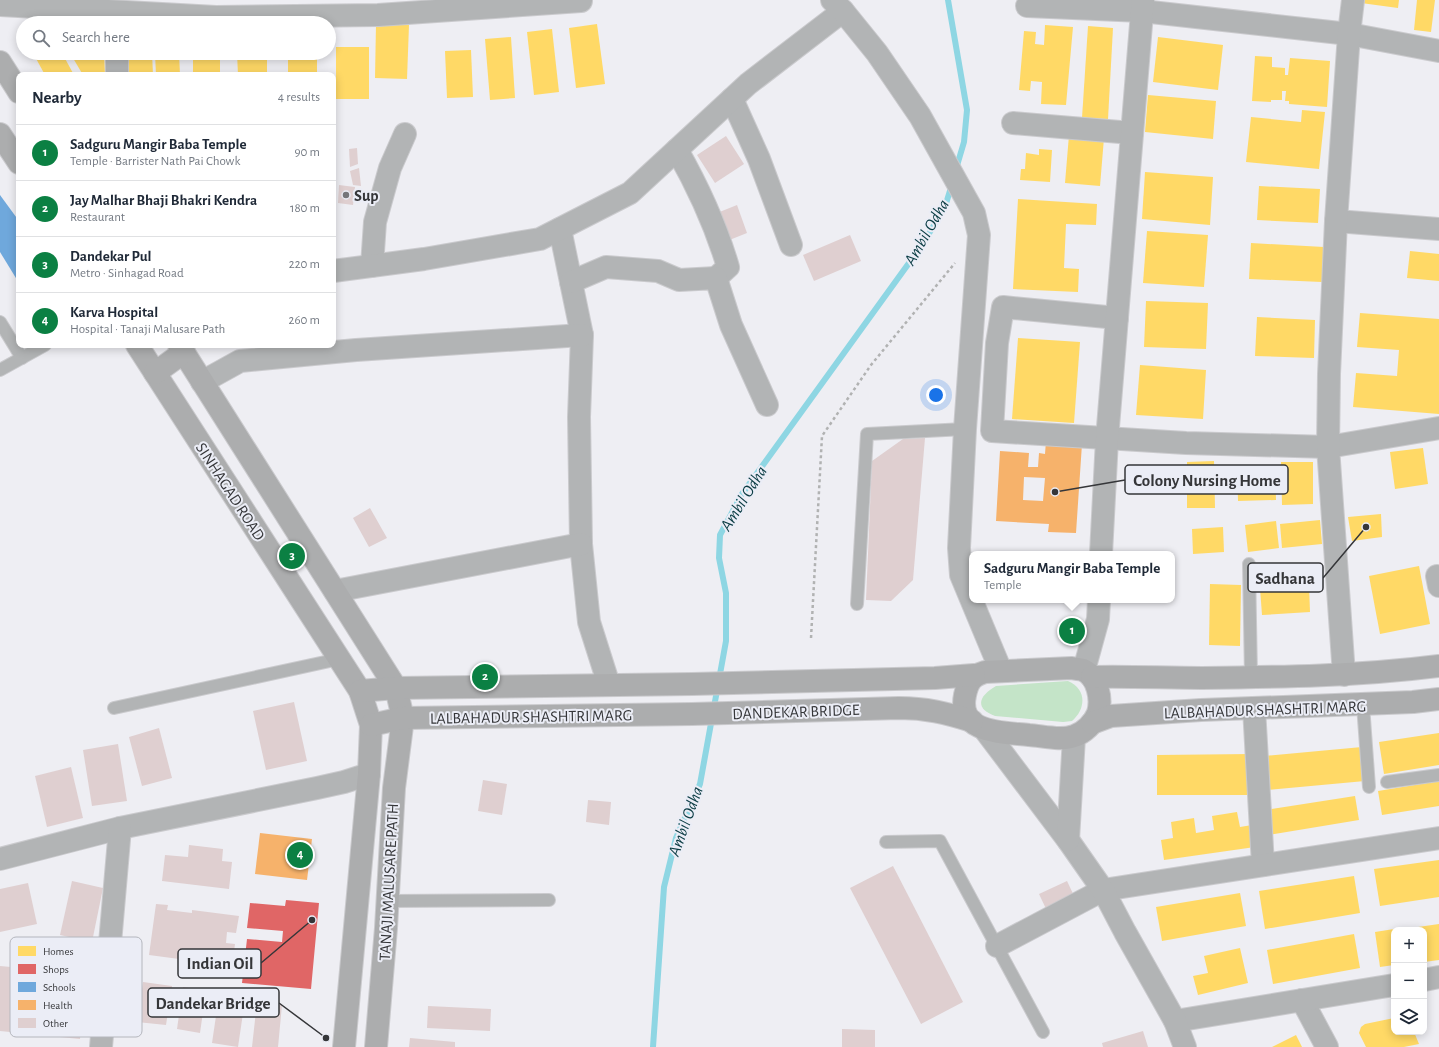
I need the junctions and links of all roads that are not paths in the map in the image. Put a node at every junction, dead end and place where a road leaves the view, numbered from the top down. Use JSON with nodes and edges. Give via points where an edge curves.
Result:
{"nodes":[{"id":1,"x":581,"y":0,"type":"edge"},
{"id":2,"x":1353,"y":0,"type":"edge"},
{"id":3,"x":44,"y":4,"type":"edge"},
{"id":4,"x":0,"y":5,"type":"edge"},
{"id":5,"x":1142,"y":5,"type":"edge"},
{"id":6,"x":837,"y":6,"type":"edge"},
{"id":7,"x":1027,"y":6,"type":"dead end"},
{"id":8,"x":217,"y":8,"type":"edge"},
{"id":9,"x":379,"y":8,"type":"edge"},
{"id":10,"x":110,"y":16,"type":"edge"},
{"id":11,"x":127,"y":16,"type":"edge"},
{"id":12,"x":1349,"y":34,"type":"junction"},
{"id":13,"x":1439,"y":51,"type":"edge"},
{"id":14,"x":117,"y":60,"type":"edge"},
{"id":15,"x":0,"y":62,"type":"edge"},
{"id":16,"x":117,"y":72,"type":"edge"},
{"id":17,"x":16,"y":87,"type":"edge"},
{"id":18,"x":732,"y":100,"type":"junction"},
{"id":19,"x":1013,"y":123,"type":"dead end"},
{"id":20,"x":1132,"y":133,"type":"junction"},
{"id":21,"x":0,"y":134,"type":"edge"},
{"id":22,"x":405,"y":134,"type":"dead end"},
{"id":23,"x":677,"y":150,"type":"junction"},
{"id":24,"x":16,"y":158,"type":"edge"},
{"id":25,"x":1336,"y":221,"type":"junction"},
{"id":26,"x":560,"y":229,"type":"junction"},
{"id":27,"x":1439,"y":229,"type":"edge"},
{"id":28,"x":791,"y":245,"type":"dead end"},
{"id":29,"x":372,"y":266,"type":"junction"},
{"id":30,"x":336,"y":271,"type":"edge"},
{"id":31,"x":716,"y":278,"type":"junction"},
{"id":32,"x":571,"y":282,"type":"junction"},
{"id":33,"x":1117,"y":318,"type":"junction"},
{"id":34,"x":0,"y":322,"type":"edge"},
{"id":35,"x":582,"y":335,"type":"junction"},
{"id":36,"x":40,"y":348,"type":"edge"},
{"id":37,"x":139,"y":348,"type":"edge"},
{"id":38,"x":181,"y":349,"type":"edge"},
{"id":39,"x":244,"y":353,"type":"edge"},
{"id":40,"x":22,"y":358,"type":"junction"},
{"id":41,"x":0,"y":370,"type":"edge"},
{"id":42,"x":155,"y":373,"type":"junction"},
{"id":43,"x":202,"y":382,"type":"junction"},
{"id":44,"x":767,"y":405,"type":"dead end"},
{"id":45,"x":964,"y":429,"type":"junction"},
{"id":46,"x":1439,"y":431,"type":"edge"},
{"id":47,"x":1108,"y":439,"type":"junction"},
{"id":48,"x":1328,"y":447,"type":"junction"},
{"id":49,"x":580,"y":544,"type":"junction"},
{"id":50,"x":1102,"y":551,"type":"edge"},
{"id":51,"x":1249,"y":564,"type":"dead end"},
{"id":52,"x":335,"y":591,"type":"junction"},
{"id":53,"x":969,"y":594,"type":"edge"},
{"id":54,"x":973,"y":603,"type":"edge"},
{"id":55,"x":1099,"y":603,"type":"edge"},
{"id":56,"x":857,"y":604,"type":"dead end"},
{"id":57,"x":339,"y":659,"type":"junction"},
{"id":58,"x":1439,"y":666,"type":"edge"},
{"id":59,"x":1001,"y":671,"type":"junction"},
{"id":60,"x":1088,"y":674,"type":"junction"},
{"id":61,"x":974,"y":675,"type":"junction"},
{"id":62,"x":1344,"y":675,"type":"junction"},
{"id":63,"x":1251,"y":677,"type":"junction"},
{"id":64,"x":692,"y":684,"type":"joint"},
{"id":65,"x":609,"y":685,"type":"junction"},
{"id":66,"x":396,"y":688,"type":"junction"},
{"id":67,"x":360,"y":691,"type":"junction"},
{"id":68,"x":1439,"y":699,"type":"edge"},
{"id":69,"x":1363,"y":705,"type":"junction"},
{"id":70,"x":114,"y":708,"type":"dead end"},
{"id":71,"x":1254,"y":708,"type":"junction"},
{"id":72,"x":692,"y":714,"type":"joint"},
{"id":73,"x":403,"y":718,"type":"junction"},
{"id":74,"x":370,"y":723,"type":"junction"},
{"id":75,"x":1092,"y":723,"type":"junction"},
{"id":76,"x":978,"y":725,"type":"junction"},
{"id":77,"x":1074,"y":737,"type":"junction"},
{"id":78,"x":369,"y":774,"type":"junction"},
{"id":79,"x":1439,"y":775,"type":"edge"},
{"id":80,"x":1387,"y":782,"type":"dead end"},
{"id":81,"x":1369,"y":787,"type":"dead end"},
{"id":82,"x":120,"y":828,"type":"junction"},
{"id":83,"x":1439,"y":838,"type":"edge"},
{"id":84,"x":1068,"y":840,"type":"junction"},
{"id":85,"x":886,"y":842,"type":"dead end"},
{"id":86,"x":0,"y":859,"type":"edge"},
{"id":87,"x":1263,"y":865,"type":"junction"},
{"id":88,"x":1103,"y":890,"type":"junction"},
{"id":89,"x":549,"y":900,"type":"dead end"},
{"id":90,"x":388,"y":901,"type":"junction"},
{"id":91,"x":111,"y":937,"type":"edge"},
{"id":92,"x":996,"y":946,"type":"junction"},
{"id":93,"x":1439,"y":977,"type":"edge"},
{"id":94,"x":1427,"y":979,"type":"edge"},
{"id":95,"x":1391,"y":985,"type":"edge"},
{"id":96,"x":349,"y":991,"type":"junction"},
{"id":97,"x":381,"y":994,"type":"junction"},
{"id":98,"x":1302,"y":1000,"type":"junction"},
{"id":99,"x":1175,"y":1021,"type":"junction"},
{"id":100,"x":1043,"y":1032,"type":"dead end"},
{"id":101,"x":102,"y":1037,"type":"edge"},
{"id":102,"x":101,"y":1047,"type":"edge"},
{"id":103,"x":344,"y":1047,"type":"edge"},
{"id":104,"x":376,"y":1047,"type":"edge"},
{"id":105,"x":1185,"y":1047,"type":"edge"},
{"id":106,"x":1327,"y":1047,"type":"edge"}],
"edges":[{"from":1,"to":9,"type":"street"},
{"from":2,"to":12,"type":"street"},
{"from":3,"to":4,"type":"street"},
{"from":3,"to":10,"type":"street"},
{"from":5,"to":7,"type":"street"},
{"from":5,"to":12,"type":"street"},
{"from":5,"to":20,"type":"street"},
{"from":6,"to":18,"type":"street"},
{"from":6,"to":45,"type":"street","via":[[877,53],[920,116],[974,213],[979,235]]},
{"from":8,"to":9,"type":"street"},
{"from":8,"to":11,"type":"street"},
{"from":12,"to":13,"type":"street"},
{"from":12,"to":25,"type":"street"},
{"from":14,"to":16,"type":"street"},
{"from":15,"to":17,"type":"main road"},
{"from":18,"to":23,"type":"street"},
{"from":18,"to":28,"type":"street","via":[[759,159]]},
{"from":19,"to":20,"type":"street"},
{"from":20,"to":33,"type":"street"},
{"from":21,"to":24,"type":"main road"},
{"from":22,"to":29,"type":"street","via":[[390,168],[375,222]]},
{"from":23,"to":26,"type":"street","via":[[630,193]]},
{"from":23,"to":31,"type":"street","via":[[720,240],[728,267]]},
{"from":25,"to":27,"type":"street"},
{"from":25,"to":48,"type":"street"},
{"from":26,"to":29,"type":"street","via":[[540,239]]},
{"from":26,"to":32,"type":"street"},
{"from":29,"to":30,"type":"street"},
{"from":31,"to":32,"type":"street","via":[[679,280],[658,271],[606,267]]},
{"from":31,"to":44,"type":"street","via":[[731,325]]},
{"from":32,"to":35,"type":"street"},
{"from":33,"to":47,"type":"street"},
{"from":33,"to":47,"type":"street","via":[[1003,307],[997,343],[992,431]]},
{"from":34,"to":40,"type":"lane"},
{"from":35,"to":39,"type":"street","via":[[356,350]]},
{"from":35,"to":49,"type":"street","via":[[579,416]]},
{"from":36,"to":40,"type":"lane"},
{"from":37,"to":42,"type":"main road","name":"SINHAGAD ROAD"},
{"from":38,"to":42,"type":"main road"},
{"from":38,"to":43,"type":"main road","name":"SINHAGAD ROAD"},
{"from":39,"to":43,"type":"street"},
{"from":40,"to":41,"type":"lane"},
{"from":42,"to":57,"type":"main road","name":"SINHAGAD ROAD"},
{"from":43,"to":52,"type":"main road","name":"SINHAGAD ROAD"},
{"from":45,"to":53,"type":"street","via":[[959,548],[961,575]]},
{"from":45,"to":56,"type":"lane","via":[[867,434]]},
{"from":46,"to":48,"type":"street"},
{"from":47,"to":48,"type":"street"},
{"from":47,"to":50,"type":"street"},
{"from":48,"to":62,"type":"street"},
{"from":49,"to":52,"type":"street"},
{"from":49,"to":65,"type":"street","via":[[589,622]]},
{"from":51,"to":63,"type":"lane"},
{"from":52,"to":66,"type":"main road","name":"SINHAGAD ROAD"},
{"from":54,"to":59,"type":"street"},
{"from":55,"to":60,"type":"street"},
{"from":57,"to":67,"type":"main road","name":"SINHAGAD ROAD"},
{"from":57,"to":70,"type":"lane"},
{"from":58,"to":62,"type":"main road","name":"LALBAHADUR SHASHTRI MARG"},
{"from":59,"to":60,"type":"main road","name":"LALBAHADUR SHASHTRI MARG","via":[[1072,668]]},
{"from":59,"to":61,"type":"main road","name":"LALBAHADUR SHASHTRI MARG"},
{"from":60,"to":63,"type":"main road","name":"LALBAHADUR SHASHTRI MARG"},
{"from":60,"to":75,"type":"main road","via":[[1098,688],[1099,700],[1098,713]]},
{"from":61,"to":64,"type":"main road","name":"DANDEKAR BRIDGE"},
{"from":61,"to":76,"type":"main road","via":[[964,700],[965,709]]},
{"from":62,"to":63,"type":"main road","name":"LALBAHADUR SHASHTRI MARG"},
{"from":64,"to":65,"type":"main road","name":"LALBAHADUR SHASHTRI MARG"},
{"from":65,"to":66,"type":"main road","name":"LALBAHADUR SHASHTRI MARG"},
{"from":66,"to":67,"type":"main road","name":"LALBAHADUR SHASHTRI MARG"},
{"from":66,"to":73,"type":"main road","name":"SINHAGAD ROAD"},
{"from":67,"to":74,"type":"main road","name":"SINHAGAD ROAD"},
{"from":68,"to":69,"type":"main road","name":"LALBAHADUR SHASHTRI MARG"},
{"from":69,"to":71,"type":"main road","name":"LALBAHADUR SHASHTRI MARG"},
{"from":69,"to":81,"type":"lane"},
{"from":71,"to":75,"type":"main road","name":"LALBAHADUR SHASHTRI MARG","via":[[1111,716]]},
{"from":71,"to":87,"type":"street"},
{"from":72,"to":73,"type":"main road","name":"LALBAHADUR SHASHTRI MARG"},
{"from":72,"to":76,"type":"main road","name":"DANDEKAR BRIDGE","via":[[920,708],[945,713]]},
{"from":73,"to":74,"type":"main road","name":"LALBAHADUR SHASHTRI MARG"},
{"from":73,"to":90,"type":"main road","name":"TANAJI MALUSARE PATH","via":[[394,788]]},
{"from":74,"to":78,"type":"main road","name":"TANAJI MALUSARE PATH"},
{"from":75,"to":77,"type":"main road","via":[[1085,731]]},
{"from":76,"to":77,"type":"main road","via":[[1059,738]]},
{"from":76,"to":84,"type":"street"},
{"from":77,"to":84,"type":"street"},
{"from":78,"to":82,"type":"street","via":[[317,788]]},
{"from":78,"to":96,"type":"main road","name":"TANAJI MALUSARE PATH"},
{"from":79,"to":80,"type":"lane"},
{"from":82,"to":86,"type":"street"},
{"from":82,"to":91,"type":"street"},
{"from":83,"to":87,"type":"street"},
{"from":84,"to":88,"type":"street"},
{"from":85,"to":92,"type":"lane","via":[[940,841]]},
{"from":87,"to":88,"type":"street"},
{"from":88,"to":92,"type":"street"},
{"from":88,"to":99,"type":"street"},
{"from":89,"to":90,"type":"lane"},
{"from":90,"to":97,"type":"main road","name":"TANAJI MALUSARE PATH"},
{"from":92,"to":100,"type":"lane"},
{"from":93,"to":94,"type":"street"},
{"from":95,"to":98,"type":"street"},
{"from":96,"to":97,"type":"main road"},
{"from":96,"to":103,"type":"main road","name":"TANAJI MALUSARE PATH"},
{"from":97,"to":104,"type":"main road","name":"TANAJI MALUSARE PATH"},
{"from":98,"to":99,"type":"street"},
{"from":98,"to":106,"type":"street"},
{"from":99,"to":105,"type":"street"},
{"from":101,"to":102,"type":"street"}]}
